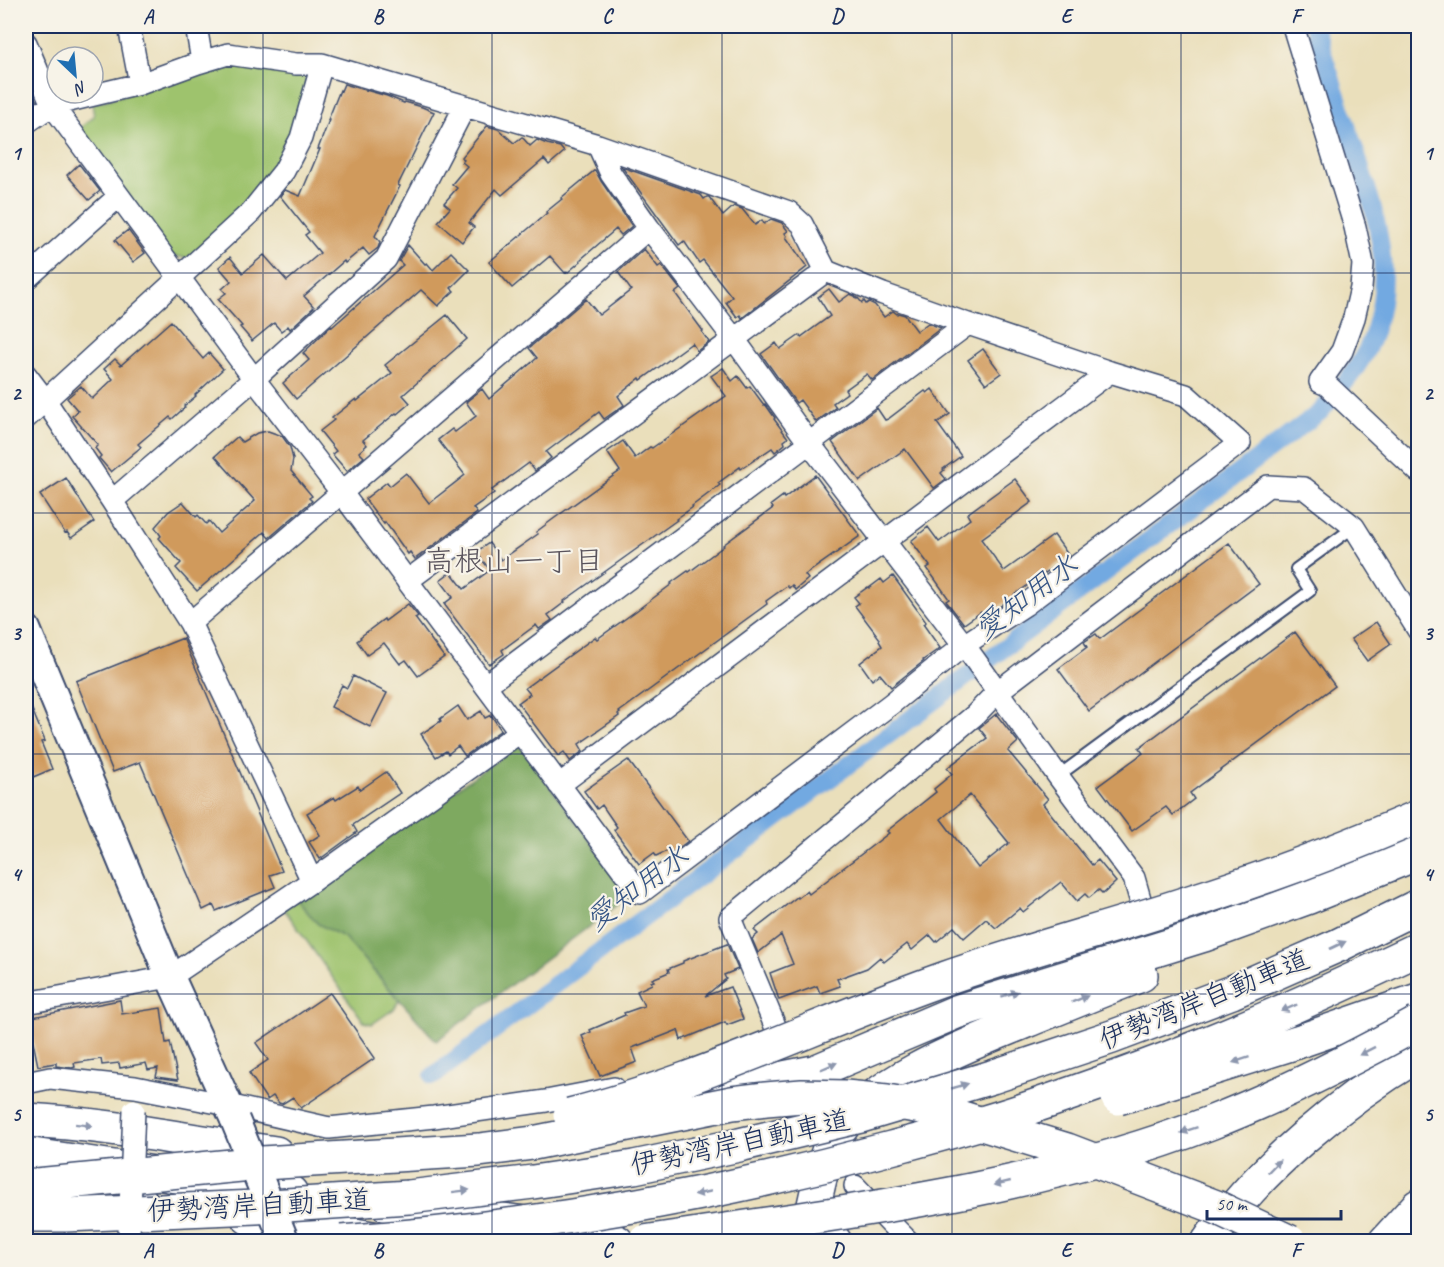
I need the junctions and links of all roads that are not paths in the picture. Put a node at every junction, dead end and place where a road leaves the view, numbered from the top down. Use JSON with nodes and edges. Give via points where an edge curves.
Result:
{"nodes":[{"id":1,"x":129,"y":26,"type":"edge"},
{"id":2,"x":196,"y":26,"type":"edge"},
{"id":3,"x":1293,"y":26,"type":"edge"},
{"id":4,"x":26,"y":42,"type":"edge"},
{"id":5,"x":202,"y":62,"type":"junction"},
{"id":6,"x":322,"y":64,"type":"junction"},
{"id":7,"x":140,"y":84,"type":"junction"},
{"id":8,"x":45,"y":88,"type":"edge"},
{"id":9,"x":105,"y":92,"type":"edge"},
{"id":10,"x":52,"y":105,"type":"joint"},
{"id":11,"x":465,"y":106,"type":"junction"},
{"id":12,"x":26,"y":123,"type":"edge"},
{"id":13,"x":598,"y":145,"type":"junction"},
{"id":14,"x":119,"y":196,"type":"junction"},
{"id":15,"x":649,"y":228,"type":"junction"},
{"id":16,"x":826,"y":271,"type":"junction"},
{"id":17,"x":179,"y":278,"type":"junction"},
{"id":18,"x":26,"y":279,"type":"edge"},
{"id":19,"x":968,"y":324,"type":"junction"},
{"id":20,"x":734,"y":339,"type":"junction"},
{"id":21,"x":1110,"y":372,"type":"junction"},
{"id":22,"x":26,"y":375,"type":"edge"},
{"id":23,"x":254,"y":379,"type":"junction"},
{"id":24,"x":45,"y":400,"type":"junction"},
{"id":25,"x":26,"y":418,"type":"edge"},
{"id":26,"x":809,"y":443,"type":"junction"},
{"id":27,"x":1419,"y":471,"type":"edge"},
{"id":28,"x":341,"y":492,"type":"junction"},
{"id":29,"x":112,"y":501,"type":"junction"},
{"id":30,"x":1354,"y":527,"type":"junction"},
{"id":31,"x":884,"y":540,"type":"junction"},
{"id":32,"x":407,"y":581,"type":"junction"},
{"id":33,"x":190,"y":623,"type":"junction"},
{"id":34,"x":26,"y":629,"type":"edge"},
{"id":35,"x":1419,"y":630,"type":"edge"},
{"id":36,"x":967,"y":649,"type":"junction"},
{"id":37,"x":486,"y":685,"type":"junction"},
{"id":38,"x":997,"y":692,"type":"junction"},
{"id":39,"x":520,"y":732,"type":"junction"},
{"id":40,"x":1058,"y":776,"type":"junction"},
{"id":41,"x":559,"y":785,"type":"junction"},
{"id":42,"x":1419,"y":807,"type":"edge"},
{"id":43,"x":1419,"y":817,"type":"edge"},
{"id":44,"x":1419,"y":853,"type":"edge"},
{"id":45,"x":1419,"y":859,"type":"edge"},
{"id":46,"x":312,"y":881,"type":"junction"},
{"id":47,"x":1142,"y":906,"type":"junction"},
{"id":48,"x":1419,"y":906,"type":"edge"},
{"id":49,"x":1419,"y":949,"type":"edge"},
{"id":50,"x":170,"y":978,"type":"junction"},
{"id":51,"x":1419,"y":1000,"type":"edge"},
{"id":52,"x":26,"y":1003,"type":"edge"},
{"id":53,"x":1419,"y":1023,"type":"edge"},
{"id":54,"x":776,"y":1030,"type":"junction"},
{"id":55,"x":1419,"y":1055,"type":"edge"},
{"id":56,"x":26,"y":1083,"type":"edge"},
{"id":57,"x":135,"y":1087,"type":"junction"},
{"id":58,"x":232,"y":1113,"type":"junction"},
{"id":59,"x":26,"y":1120,"type":"edge"},
{"id":60,"x":26,"y":1154,"type":"edge"},
{"id":61,"x":360,"y":1157,"type":"junction"},
{"id":62,"x":745,"y":1185,"type":"junction"},
{"id":63,"x":855,"y":1186,"type":"dead end"},
{"id":64,"x":26,"y":1187,"type":"edge"},
{"id":65,"x":806,"y":1204,"type":"junction"},
{"id":66,"x":1419,"y":1206,"type":"edge"},
{"id":67,"x":1216,"y":1207,"type":"junction"},
{"id":68,"x":26,"y":1215,"type":"edge"},
{"id":69,"x":518,"y":1222,"type":"junction"},
{"id":70,"x":129,"y":1237,"type":"edge"},
{"id":71,"x":1419,"y":1237,"type":"edge"},
{"id":72,"x":285,"y":1242,"type":"edge"},
{"id":73,"x":340,"y":1242,"type":"edge"},
{"id":74,"x":393,"y":1242,"type":"edge"},
{"id":75,"x":617,"y":1242,"type":"edge"},
{"id":76,"x":644,"y":1242,"type":"edge"},
{"id":77,"x":793,"y":1242,"type":"edge"},
{"id":78,"x":810,"y":1242,"type":"edge"},
{"id":79,"x":835,"y":1242,"type":"edge"},
{"id":80,"x":909,"y":1242,"type":"edge"},
{"id":81,"x":1208,"y":1242,"type":"edge"},
{"id":82,"x":1290,"y":1242,"type":"edge"},
{"id":83,"x":1309,"y":1242,"type":"edge"},
{"id":84,"x":1385,"y":1242,"type":"edge"},
{"id":85,"x":1414,"y":1242,"type":"edge"}],
"edges":[{"from":1,"to":7,"type":"street"},
{"from":2,"to":5,"type":"street"},
{"from":3,"to":27,"type":"street","via":[[1363,264],[1354,318],[1342,351],[1320,382]]},
{"from":4,"to":8,"type":"street"},
{"from":5,"to":6,"type":"street","via":[[228,54]]},
{"from":5,"to":7,"type":"street"},
{"from":6,"to":11,"type":"street"},
{"from":6,"to":17,"type":"street","via":[[301,138],[284,171],[251,212]]},
{"from":7,"to":9,"type":"street"},
{"from":10,"to":12,"type":"street"},
{"from":10,"to":14,"type":"street"},
{"from":11,"to":13,"type":"street"},
{"from":11,"to":23,"type":"street","via":[[386,259]]},
{"from":13,"to":15,"type":"street","via":[[610,174]]},
{"from":13,"to":16,"type":"street","via":[[789,212],[802,224]]},
{"from":14,"to":17,"type":"street"},
{"from":14,"to":18,"type":"street"},
{"from":15,"to":20,"type":"street"},
{"from":15,"to":28,"type":"street"},
{"from":16,"to":19,"type":"street"},
{"from":16,"to":20,"type":"street"},
{"from":17,"to":23,"type":"street"},
{"from":17,"to":24,"type":"street"},
{"from":19,"to":21,"type":"street"},
{"from":19,"to":26,"type":"street"},
{"from":20,"to":26,"type":"street"},
{"from":20,"to":32,"type":"street"},
{"from":21,"to":31,"type":"street"},
{"from":21,"to":36,"type":"street","via":[[1186,395],[1240,443]]},
{"from":22,"to":24,"type":"street"},
{"from":23,"to":28,"type":"street"},
{"from":23,"to":29,"type":"street"},
{"from":24,"to":25,"type":"street"},
{"from":24,"to":29,"type":"street"},
{"from":26,"to":31,"type":"street"},
{"from":26,"to":37,"type":"street"},
{"from":28,"to":32,"type":"street"},
{"from":28,"to":33,"type":"street"},
{"from":29,"to":33,"type":"street"},
{"from":30,"to":35,"type":"street"},
{"from":30,"to":38,"type":"street","via":[[1304,488],[1268,486]]},
{"from":30,"to":40,"type":"lane","via":[[1296,569],[1310,591]]},
{"from":31,"to":36,"type":"street"},
{"from":31,"to":41,"type":"street"},
{"from":32,"to":37,"type":"street"},
{"from":33,"to":46,"type":"street"},
{"from":34,"to":50,"type":"street"},
{"from":36,"to":38,"type":"street"},
{"from":36,"to":41,"type":"street","via":[[640,892]]},
{"from":37,"to":39,"type":"street"},
{"from":38,"to":40,"type":"street"},
{"from":38,"to":54,"type":"street","via":[[975,715],[730,918]]},
{"from":39,"to":41,"type":"street"},
{"from":39,"to":46,"type":"street"},
{"from":40,"to":47,"type":"street","via":[[1134,878]]},
{"from":42,"to":47,"type":"street"},
{"from":43,"to":61,"type":"highway","bridge":true,"via":[[1193,902],[946,978],[648,1093],[498,1133]]},
{"from":59,"to":44,"type":"highway","one_way":true,"via":[[111,1128],[356,1163],[418,1165],[498,1158],[558,1133],[701,1095],[814,1072],[956,1012],[1204,935]]},
{"from":65,"to":45,"type":"highway","one_way":true,"via":[[813,1167],[821,1151],[859,1108],[911,1073],[986,1038]]},
{"from":46,"to":50,"type":"street"},
{"from":47,"to":54,"type":"street","via":[[1019,938]]},
{"from":68,"to":48,"type":"highway","name":"伊勢湾岸自動車道","one_way":true,"bridge":true,"via":[[409,1197],[634,1167],[739,1146],[861,1116],[1112,1037],[1232,992]]},
{"from":49,"to":62,"type":"highway","name":"伊勢湾岸自動車道","one_way":true,"bridge":true,"via":[[1201,1045],[1034,1106],[837,1163]]},
{"from":50,"to":52,"type":"street"},
{"from":50,"to":58,"type":"street"},
{"from":51,"to":62,"type":"highway","one_way":true,"bridge":true,"via":[[1189,1076],[947,1148],[870,1168]]},
{"from":53,"to":76,"type":"highway","one_way":true,"bridge":true,"via":[[1265,1100],[1210,1123],[1103,1158],[924,1199]]},
{"from":54,"to":58,"type":"street","via":[[623,1086],[546,1101],[434,1118],[329,1128]]},
{"from":81,"to":55,"type":"highway","one_way":true,"via":[[1283,1157],[1342,1107]]},
{"from":56,"to":57,"type":"street","via":[[50,1078]]},
{"from":57,"to":58,"type":"street"},
{"from":57,"to":70,"type":"street","bridge":true},
{"from":58,"to":72,"type":"street","bridge":true},
{"from":60,"to":69,"type":"highway","via":[[234,1186]]},
{"from":61,"to":64,"type":"highway","bridge":true},
{"from":61,"to":67,"type":"highway","bridge":true,"via":[[533,1143],[766,1099],[845,1097],[933,1109],[995,1127]]},
{"from":62,"to":73,"type":"highway","name":"伊勢湾岸自動車道","one_way":true,"bridge":true,"via":[[571,1216]]},
{"from":63,"to":80,"type":"street"},
{"from":64,"to":74,"type":"highway"},
{"from":65,"to":77,"type":"highway"},
{"from":65,"to":78,"type":"highway"},
{"from":66,"to":84,"type":"highway"},
{"from":67,"to":82,"type":"highway","bridge":true},
{"from":67,"to":83,"type":"highway","bridge":true},
{"from":69,"to":75,"type":"highway"},
{"from":69,"to":79,"type":"highway","via":[[753,1232]]},
{"from":71,"to":85,"type":"highway"}]}
